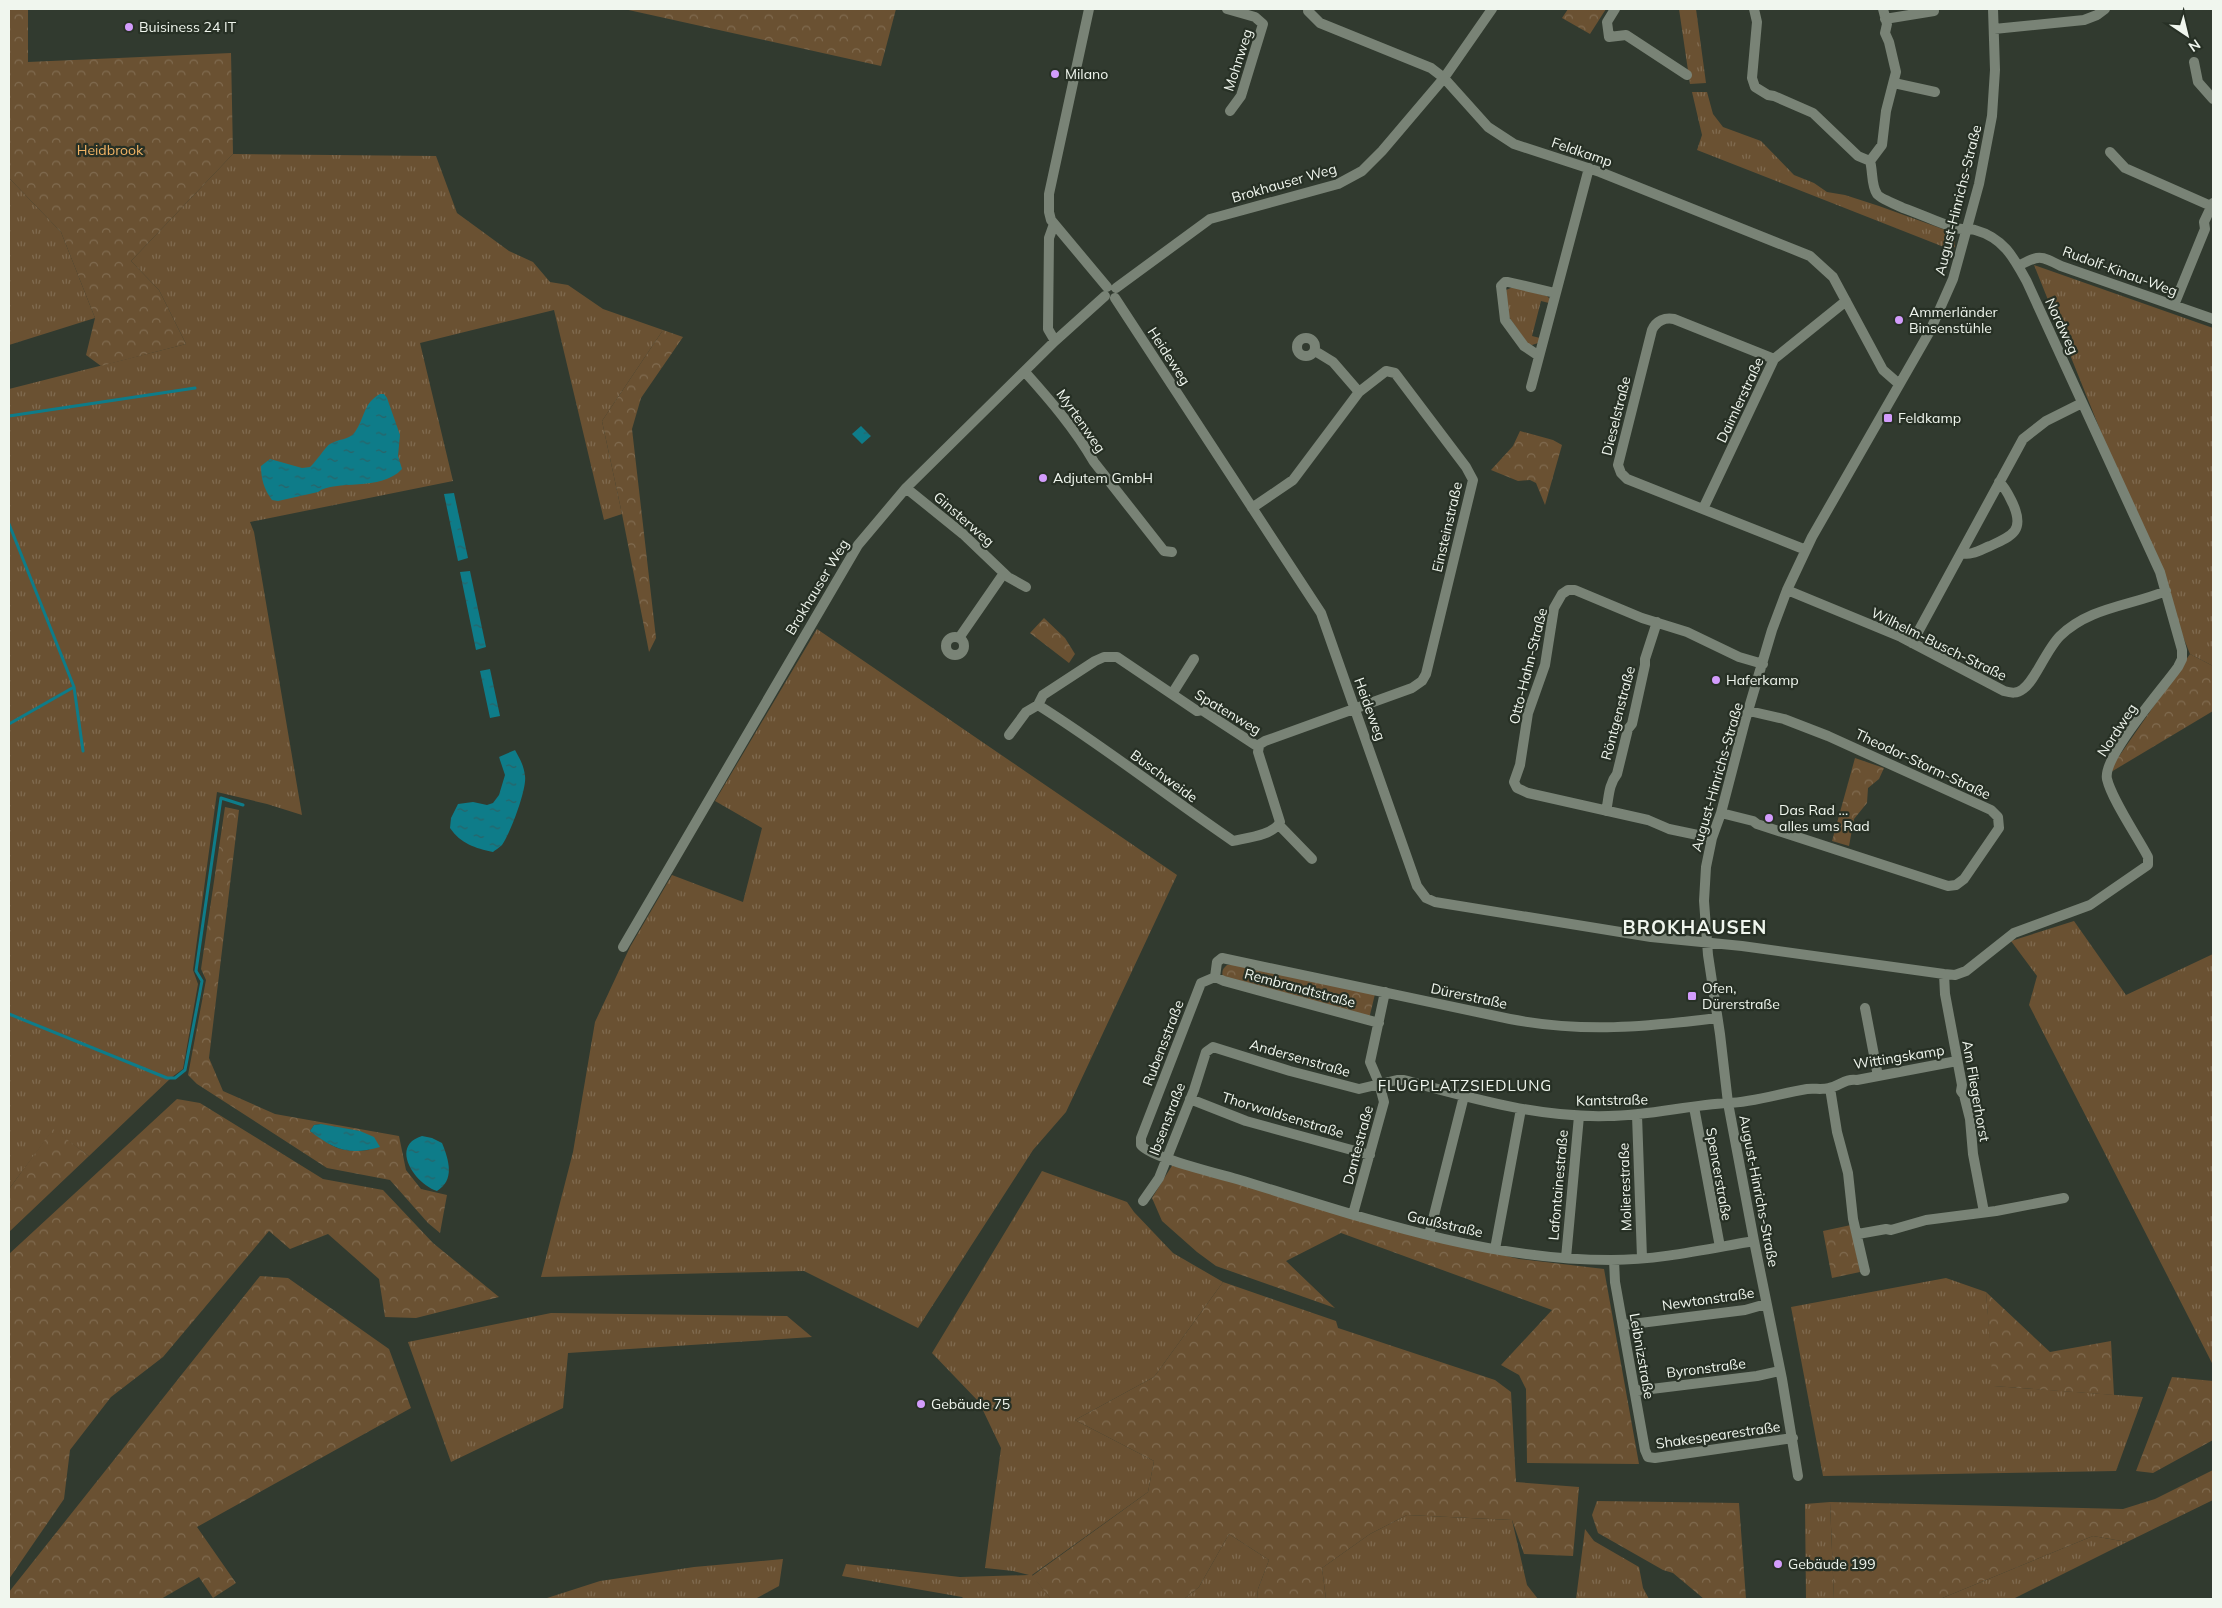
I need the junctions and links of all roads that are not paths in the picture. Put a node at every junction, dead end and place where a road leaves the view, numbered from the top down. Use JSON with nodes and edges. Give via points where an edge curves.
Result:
{"nodes":[{"id":1,"x":1089,"y":9,"type":"edge"},
{"id":2,"x":1227,"y":9,"type":"edge"},
{"id":3,"x":1492,"y":9,"type":"edge"},
{"id":4,"x":1615,"y":9,"type":"edge"},
{"id":5,"x":1754,"y":9,"type":"edge"},
{"id":6,"x":1993,"y":9,"type":"edge"},
{"id":7,"x":2104,"y":9,"type":"edge"},
{"id":8,"x":1308,"y":11,"type":"dead end"},
{"id":9,"x":1934,"y":11,"type":"dead end"},
{"id":10,"x":1884,"y":14,"type":"edge"},
{"id":11,"x":1994,"y":29,"type":"junction"},
{"id":12,"x":2194,"y":62,"type":"dead end"},
{"id":13,"x":1687,"y":74,"type":"dead end"},
{"id":14,"x":1444,"y":78,"type":"junction"},
{"id":15,"x":1894,"y":83,"type":"junction"},
{"id":16,"x":1935,"y":92,"type":"dead end"},
{"id":17,"x":2213,"y":98,"type":"edge"},
{"id":18,"x":1230,"y":111,"type":"dead end"},
{"id":19,"x":2110,"y":152,"type":"dead end"},
{"id":20,"x":1870,"y":161,"type":"junction"},
{"id":21,"x":1589,"y":168,"type":"junction"},
{"id":22,"x":2212,"y":205,"type":"edge"},
{"id":23,"x":1054,"y":224,"type":"junction"},
{"id":24,"x":1968,"y":228,"type":"junction"},
{"id":25,"x":2018,"y":266,"type":"junction"},
{"id":26,"x":1111,"y":292,"type":"junction"},
{"id":27,"x":1555,"y":293,"type":"junction"},
{"id":28,"x":1846,"y":301,"type":"junction"},
{"id":29,"x":2174,"y":305,"type":"junction"},
{"id":30,"x":2213,"y":319,"type":"edge"},
{"id":31,"x":1055,"y":341,"type":"junction"},
{"id":32,"x":1315,"y":351,"type":"dead end"},
{"id":33,"x":1539,"y":356,"type":"junction"},
{"id":34,"x":1774,"y":359,"type":"junction"},
{"id":35,"x":1025,"y":372,"type":"junction"},
{"id":36,"x":1899,"y":384,"type":"junction"},
{"id":37,"x":1531,"y":387,"type":"dead end"},
{"id":38,"x":1359,"y":392,"type":"junction"},
{"id":39,"x":2082,"y":403,"type":"junction"},
{"id":40,"x":1998,"y":482,"type":"junction"},
{"id":41,"x":906,"y":488,"type":"junction"},
{"id":42,"x":1252,"y":508,"type":"junction"},
{"id":43,"x":1703,"y":509,"type":"junction"},
{"id":44,"x":1806,"y":550,"type":"junction"},
{"id":45,"x":1172,"y":552,"type":"dead end"},
{"id":46,"x":1961,"y":553,"type":"junction"},
{"id":47,"x":1004,"y":573,"type":"junction"},
{"id":48,"x":1026,"y":587,"type":"dead end"},
{"id":49,"x":1787,"y":590,"type":"junction"},
{"id":50,"x":2166,"y":592,"type":"junction"},
{"id":51,"x":1656,"y":622,"type":"junction"},
{"id":52,"x":959,"y":638,"type":"dead end"},
{"id":53,"x":1912,"y":643,"type":"junction"},
{"id":54,"x":1194,"y":659,"type":"dead end"},
{"id":55,"x":1763,"y":664,"type":"junction"},
{"id":56,"x":1172,"y":694,"type":"junction"},
{"id":57,"x":1038,"y":704,"type":"junction"},
{"id":58,"x":1355,"y":708,"type":"junction"},
{"id":59,"x":1749,"y":711,"type":"junction"},
{"id":60,"x":1009,"y":736,"type":"dead end"},
{"id":61,"x":1259,"y":746,"type":"junction"},
{"id":62,"x":1606,"y":811,"type":"junction"},
{"id":63,"x":1721,"y":813,"type":"junction"},
{"id":64,"x":1279,"y":825,"type":"junction"},
{"id":65,"x":1712,"y":838,"type":"junction"},
{"id":66,"x":1312,"y":859,"type":"dead end"},
{"id":67,"x":1707,"y":944,"type":"junction"},
{"id":68,"x":623,"y":947,"type":"dead end"},
{"id":69,"x":1944,"y":974,"type":"junction"},
{"id":70,"x":1215,"y":977,"type":"junction"},
{"id":71,"x":1385,"y":992,"type":"junction"},
{"id":72,"x":1865,"y":1008,"type":"dead end"},
{"id":73,"x":1717,"y":1018,"type":"junction"},
{"id":74,"x":1379,"y":1023,"type":"junction"},
{"id":75,"x":1213,"y":1047,"type":"joint"},
{"id":76,"x":1957,"y":1062,"type":"junction"},
{"id":77,"x":1878,"y":1076,"type":"junction"},
{"id":78,"x":1379,"y":1083,"type":"junction"},
{"id":79,"x":1830,"y":1088,"type":"junction"},
{"id":80,"x":1464,"y":1096,"type":"junction"},
{"id":81,"x":1190,"y":1099,"type":"junction"},
{"id":82,"x":1728,"y":1103,"type":"junction"},
{"id":83,"x":1694,"y":1106,"type":"junction"},
{"id":84,"x":1521,"y":1109,"type":"junction"},
{"id":85,"x":1636,"y":1115,"type":"junction"},
{"id":86,"x":1579,"y":1116,"type":"junction"},
{"id":87,"x":1141,"y":1145,"type":"joint"},
{"id":88,"x":1370,"y":1155,"type":"junction"},
{"id":89,"x":1166,"y":1158,"type":"junction"},
{"id":90,"x":2064,"y":1198,"type":"dead end"},
{"id":91,"x":1143,"y":1201,"type":"dead end"},
{"id":92,"x":1984,"y":1212,"type":"junction"},
{"id":93,"x":1353,"y":1214,"type":"junction"},
{"id":94,"x":1858,"y":1234,"type":"junction"},
{"id":95,"x":1429,"y":1235,"type":"junction"},
{"id":96,"x":1754,"y":1241,"type":"junction"},
{"id":97,"x":1720,"y":1247,"type":"junction"},
{"id":98,"x":1495,"y":1249,"type":"junction"},
{"id":99,"x":1566,"y":1258,"type":"junction"},
{"id":100,"x":1642,"y":1258,"type":"junction"},
{"id":101,"x":1614,"y":1260,"type":"junction"},
{"id":102,"x":1865,"y":1272,"type":"dead end"},
{"id":103,"x":1766,"y":1304,"type":"junction"},
{"id":104,"x":1624,"y":1325,"type":"junction"},
{"id":105,"x":1780,"y":1371,"type":"junction"},
{"id":106,"x":1635,"y":1391,"type":"junction"},
{"id":107,"x":1793,"y":1438,"type":"junction"},
{"id":108,"x":1648,"y":1457,"type":"joint"},
{"id":109,"x":1798,"y":1476,"type":"dead end"}],
"edges":[{"from":1,"to":23,"type":"street","via":[[1049,194],[1049,212]]},
{"from":2,"to":18,"type":"street","name":"Mohnweg","via":[[1255,17],[1263,24],[1241,96]]},
{"from":3,"to":14,"type":"street","name":"Brokhauser Weg"},
{"from":4,"to":13,"type":"street","via":[[1606,22],[1609,37],[1626,35]]},
{"from":5,"to":20,"type":"street","via":[[1757,22],[1752,81],[1755,87],[1813,113],[1858,156]]},
{"from":6,"to":11,"type":"street","name":"August-Hinrichs-Straße"},
{"from":7,"to":11,"type":"street","via":[[2084,20]]},
{"from":8,"to":14,"type":"street","name":"Feldkamp","via":[[1320,23],[1427,66]]},
{"from":9,"to":10,"type":"street"},
{"from":10,"to":15,"type":"street","via":[[1885,32],[1896,69]]},
{"from":11,"to":24,"type":"street","name":"August-Hinrichs-Straße","via":[[1992,116]]},
{"from":12,"to":17,"type":"street","via":[[2198,82]]},
{"from":14,"to":21,"type":"street","name":"Feldkamp","via":[[1488,127],[1504,139]]},
{"from":14,"to":26,"type":"street","name":"Brokhauser Weg","via":[[1371,163],[1354,177],[1210,219]]},
{"from":15,"to":16,"type":"street"},
{"from":15,"to":20,"type":"street","via":[[1886,111],[1882,145]]},
{"from":19,"to":22,"type":"street","via":[[2125,168]]},
{"from":20,"to":24,"type":"street","name":"Nordweg","via":[[1874,188],[1881,198],[1920,216],[1958,229]]},
{"from":21,"to":27,"type":"street"},
{"from":21,"to":28,"type":"street","name":"Feldkamp","via":[[1800,251],[1824,266]]},
{"from":22,"to":29,"type":"street","via":[[2204,222],[2206,230]]},
{"from":23,"to":26,"type":"street","name":"Heideweg"},
{"from":23,"to":31,"type":"street","via":[[1049,238],[1048,328]]},
{"from":24,"to":25,"type":"street","name":"Nordweg","via":[[1998,240]]},
{"from":24,"to":36,"type":"street","name":"August-Hinrichs-Straße","via":[[1942,307]]},
{"from":25,"to":29,"type":"street","name":"Rudolf-Kinau-Weg","via":[[2043,257]]},
{"from":25,"to":39,"type":"street","name":"Nordweg"},
{"from":26,"to":31,"type":"street","name":"Brokhauser Weg"},
{"from":26,"to":42,"type":"street","name":"Heideweg"},
{"from":27,"to":33,"type":"street"},
{"from":27,"to":33,"type":"street","via":[[1508,282],[1501,286],[1505,320],[1526,349]]},
{"from":28,"to":34,"type":"street","name":"Daimlerstraße"},
{"from":28,"to":36,"type":"street","name":"Feldkamp","via":[[1883,370]]},
{"from":29,"to":30,"type":"street","name":"Rudolf-Kinau-Weg"},
{"from":31,"to":35,"type":"street","name":"Brokhauser Weg"},
{"from":32,"to":38,"type":"street","via":[[1333,362]]},
{"from":33,"to":37,"type":"street"},
{"from":34,"to":43,"type":"street","name":"Daimlerstraße"},
{"from":34,"to":43,"type":"street","name":"Dieselstraße","via":[[1674,319],[1660,320],[1652,330],[1618,465],[1627,479]]},
{"from":35,"to":41,"type":"street","name":"Brokhauser Weg"},
{"from":35,"to":45,"type":"street","name":"Myrtenweg","via":[[1048,397],[1088,449],[1094,462],[1164,550]]},
{"from":36,"to":44,"type":"street","name":"August-Hinrichs-Straße"},
{"from":38,"to":42,"type":"street","name":"Einsteinstraße","via":[[1293,480]]},
{"from":38,"to":58,"type":"street","name":"Einsteinstraße","via":[[1386,371],[1395,373],[1473,480],[1424,679],[1412,688]]},
{"from":39,"to":40,"type":"street","via":[[2046,421],[2027,435]]},
{"from":39,"to":50,"type":"street","name":"Nordweg","via":[[2160,572]]},
{"from":40,"to":46,"type":"street"},
{"from":40,"to":46,"type":"street","via":[[2004,487],[2017,514],[2017,527],[2007,538],[1971,554]]},
{"from":41,"to":47,"type":"street","name":"Ginsterweg","via":[[963,534]]},
{"from":41,"to":68,"type":"street","name":"Brokhauser Weg","via":[[853,553]]},
{"from":42,"to":58,"type":"street","name":"Heideweg","via":[[1321,613]]},
{"from":43,"to":44,"type":"street","name":"Dieselstraße"},
{"from":44,"to":49,"type":"street","name":"August-Hinrichs-Straße"},
{"from":46,"to":53,"type":"street"},
{"from":47,"to":48,"type":"street","name":"Ginsterweg"},
{"from":47,"to":52,"type":"street"},
{"from":49,"to":53,"type":"street","name":"Wilhelm-Busch-Straße"},
{"from":49,"to":55,"type":"street","name":"August-Hinrichs-Straße"},
{"from":50,"to":53,"type":"street","name":"Wilhelm-Busch-Straße","via":[[2099,611],[2081,620],[2052,644],[2029,684],[2017,692],[2004,691]]},
{"from":50,"to":69,"type":"street","name":"Nordweg","via":[[2180,644],[2180,663],[2116,750],[2106,775],[2148,857],[2148,865],[2090,905],[2014,933],[1966,971]]},
{"from":51,"to":55,"type":"street","name":"Otto-Hahn-Straße","via":[[1686,632],[1738,657]]},
{"from":51,"to":62,"type":"street","name":"Röntgenstraße","via":[[1632,724],[1613,778]]},
{"from":51,"to":62,"type":"street","name":"Otto-Hahn-Straße","via":[[1573,589],[1562,594],[1554,608],[1549,648],[1528,713],[1514,784],[1528,793]]},
{"from":54,"to":56,"type":"street","name":"Spatenweg"},
{"from":55,"to":59,"type":"street","name":"August-Hinrichs-Straße"},
{"from":56,"to":57,"type":"street","name":"Spatenweg","via":[[1117,657],[1104,657],[1043,695]]},
{"from":56,"to":61,"type":"street","name":"Spatenweg"},
{"from":57,"to":60,"type":"street","name":"Spatenweg","via":[[1026,712]]},
{"from":57,"to":64,"type":"street","name":"Buschweide","via":[[1233,841],[1264,834]]},
{"from":58,"to":61,"type":"street","name":"Spatenweg"},
{"from":58,"to":67,"type":"street","name":"Heideweg","via":[[1418,888],[1426,898]]},
{"from":59,"to":63,"type":"street","name":"August-Hinrichs-Straße"},
{"from":59,"to":63,"type":"street","name":"Theodor-Storm-Straße","via":[[1784,719],[1828,736],[1991,810],[1998,817],[1999,828],[1964,879],[1948,886]]},
{"from":61,"to":64,"type":"street","via":[[1258,752],[1280,817]]},
{"from":62,"to":65,"type":"street","name":"Otto-Hahn-Straße"},
{"from":63,"to":65,"type":"street","name":"August-Hinrichs-Straße"},
{"from":64,"to":66,"type":"street"},
{"from":65,"to":67,"type":"street","name":"August-Hinrichs-Straße","via":[[1704,892]]},
{"from":67,"to":69,"type":"street","name":"Nordweg"},
{"from":67,"to":73,"type":"street","name":"August-Hinrichs-Straße"},
{"from":69,"to":76,"type":"street","name":"Am Fliegerhorst"},
{"from":70,"to":71,"type":"street","name":"Dürerstraße","via":[[1220,959],[1229,958]]},
{"from":70,"to":74,"type":"street","name":"Rembrandtstraße"},
{"from":70,"to":87,"type":"street","name":"Rubensstraße","via":[[1201,983],[1142,1135]]},
{"from":71,"to":73,"type":"street","name":"Dürerstraße","via":[[1553,1026],[1609,1028]]},
{"from":71,"to":74,"type":"street","name":"Dantestraße"},
{"from":72,"to":77,"type":"street"},
{"from":73,"to":82,"type":"street","name":"August-Hinrichs-Straße"},
{"from":74,"to":78,"type":"street","name":"Dantestraße","via":[[1370,1062]]},
{"from":75,"to":78,"type":"street","name":"Andersenstraße","via":[[1359,1088]]},
{"from":75,"to":81,"type":"street","name":"Ibsenstraße","via":[[1206,1052]]},
{"from":76,"to":77,"type":"street","name":"Wittingskamp"},
{"from":76,"to":92,"type":"street","name":"Am Fliegerhorst","via":[[1961,1091],[1970,1119]]},
{"from":77,"to":79,"type":"street","name":"Wittingskamp","via":[[1846,1080]]},
{"from":78,"to":80,"type":"street","name":"Kantstraße","via":[[1404,1080]]},
{"from":78,"to":88,"type":"street","name":"Dantestraße","via":[[1384,1102]]},
{"from":79,"to":82,"type":"street","name":"Wittingskamp","via":[[1810,1088]]},
{"from":79,"to":94,"type":"street"},
{"from":80,"to":84,"type":"street","name":"Kantstraße"},
{"from":80,"to":95,"type":"street"},
{"from":81,"to":88,"type":"street","name":"Thorwaldsenstraße","via":[[1246,1122]]},
{"from":81,"to":89,"type":"street","name":"Ibsenstraße"},
{"from":82,"to":83,"type":"street","name":"Kantstraße"},
{"from":82,"to":96,"type":"street","name":"August-Hinrichs-Straße"},
{"from":83,"to":85,"type":"street","name":"Kantstraße"},
{"from":83,"to":97,"type":"street","name":"Spencerstraße"},
{"from":84,"to":86,"type":"street","name":"Kantstraße"},
{"from":84,"to":98,"type":"street"},
{"from":85,"to":86,"type":"street","name":"Kantstraße"},
{"from":85,"to":100,"type":"street","name":"Molierestraße"},
{"from":86,"to":99,"type":"street","name":"Lafontainestraße"},
{"from":87,"to":89,"type":"street","name":"Gaußstraße"},
{"from":88,"to":93,"type":"street","name":"Dantestraße"},
{"from":89,"to":91,"type":"street","name":"Ibsenstraße","via":[[1159,1178]]},
{"from":89,"to":93,"type":"street","name":"Gaußstraße"},
{"from":90,"to":92,"type":"street"},
{"from":92,"to":94,"type":"street"},
{"from":93,"to":95,"type":"street","name":"Gaußstraße"},
{"from":94,"to":102,"type":"street"},
{"from":95,"to":98,"type":"street","name":"Gaußstraße"},
{"from":96,"to":97,"type":"street","name":"Gaußstraße"},
{"from":96,"to":103,"type":"street","name":"August-Hinrichs-Straße"},
{"from":97,"to":100,"type":"street","name":"Gaußstraße"},
{"from":98,"to":99,"type":"street","name":"Gaußstraße"},
{"from":99,"to":101,"type":"street","name":"Gaußstraße"},
{"from":100,"to":101,"type":"street","name":"Gaußstraße"},
{"from":101,"to":104,"type":"street","name":"Leibnizstraße"},
{"from":103,"to":104,"type":"street","name":"Newtonstraße","via":[[1745,1310]]},
{"from":103,"to":105,"type":"street","name":"August-Hinrichs-Straße"},
{"from":104,"to":106,"type":"street","name":"Leibnizstraße"},
{"from":105,"to":106,"type":"street","name":"Byronstraße"},
{"from":105,"to":107,"type":"street","name":"August-Hinrichs-Straße"},
{"from":106,"to":108,"type":"street","name":"Leibnizstraße"},
{"from":107,"to":108,"type":"street","name":"Shakespearestraße"},
{"from":107,"to":109,"type":"street","name":"August-Hinrichs-Straße"}]}
